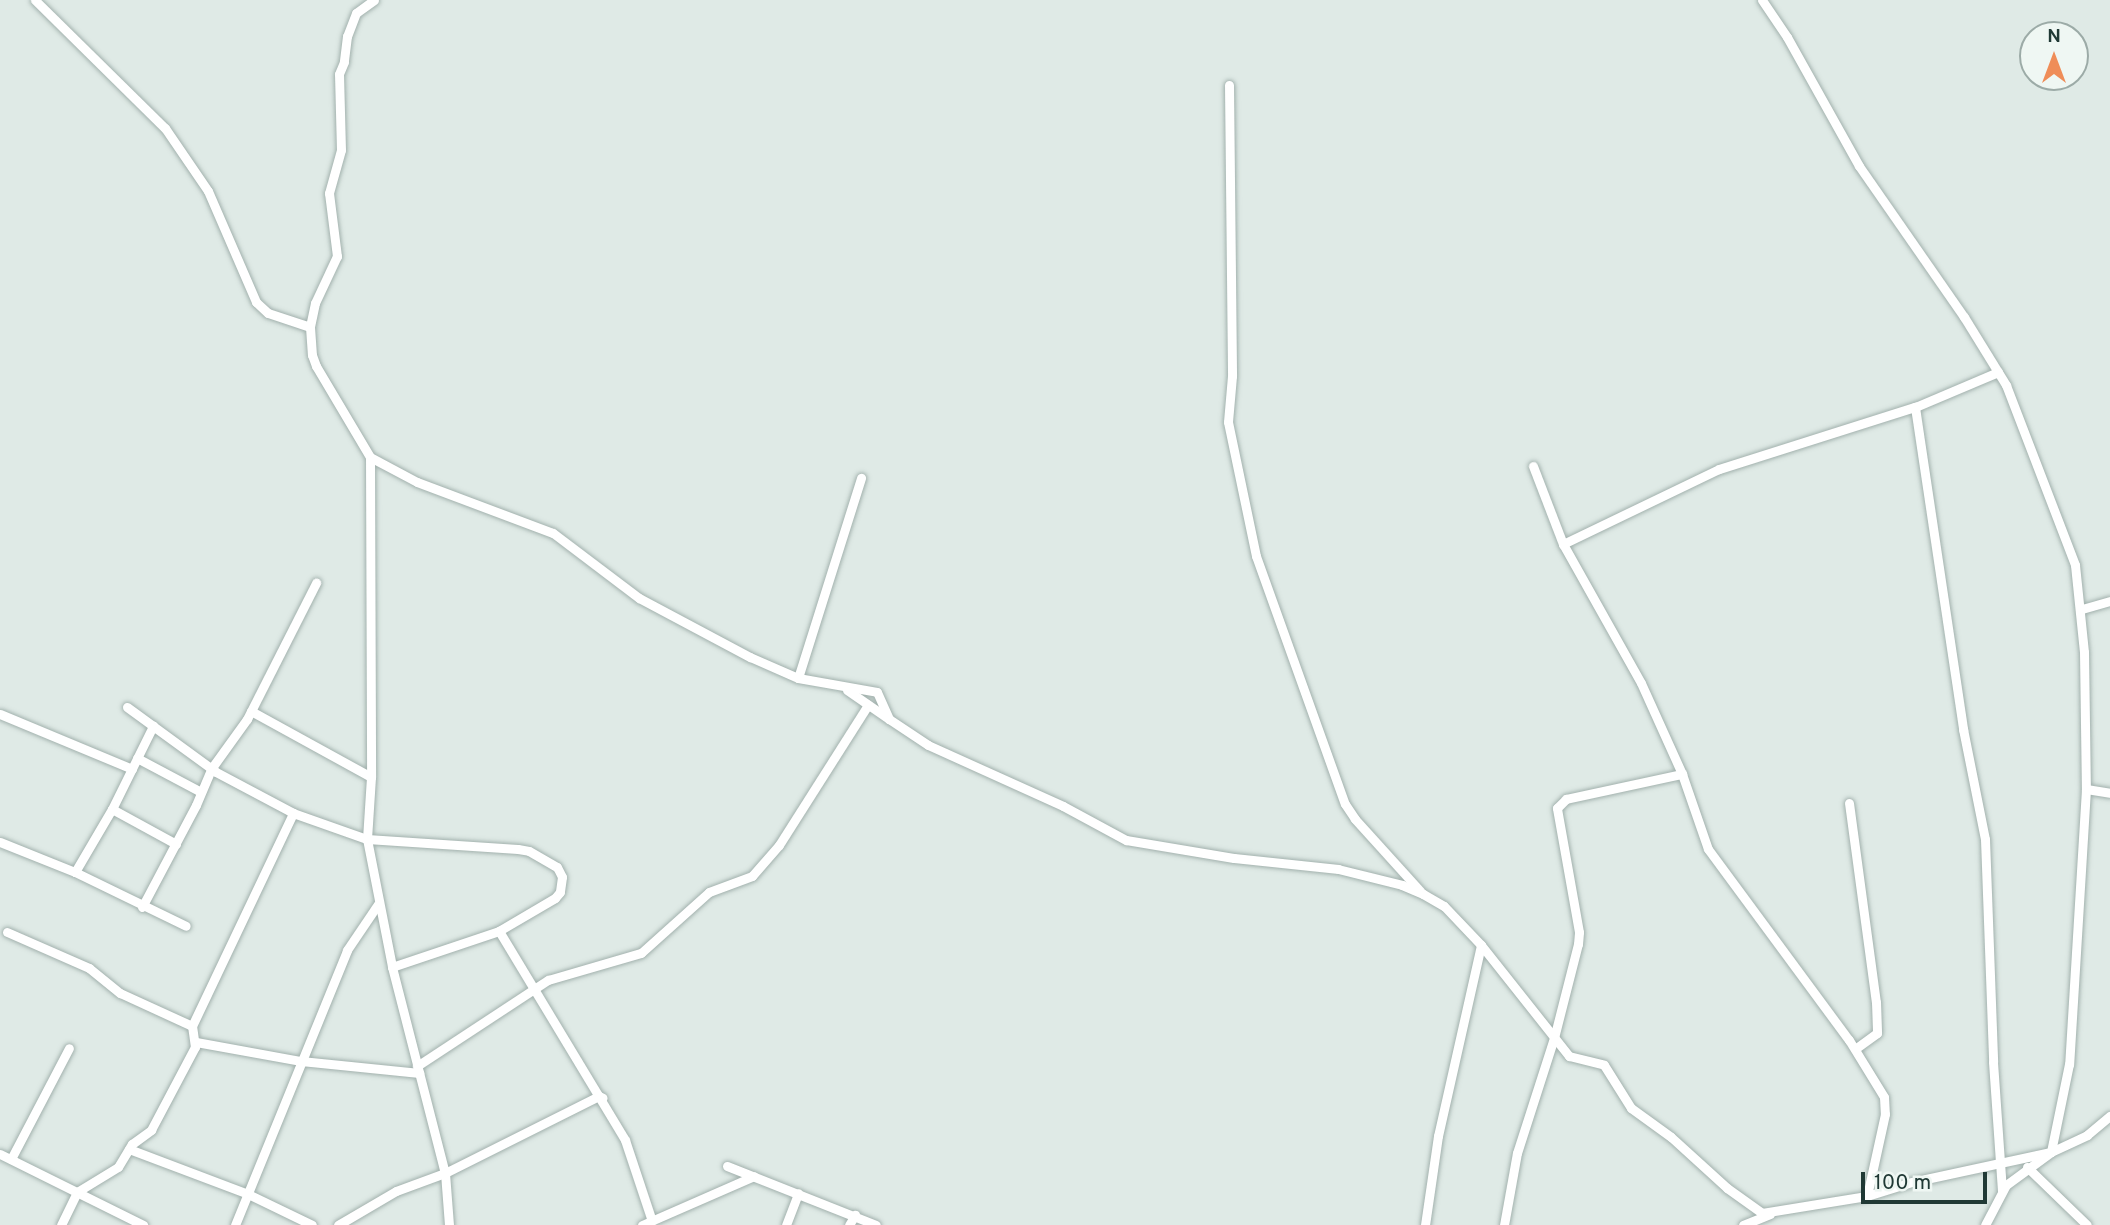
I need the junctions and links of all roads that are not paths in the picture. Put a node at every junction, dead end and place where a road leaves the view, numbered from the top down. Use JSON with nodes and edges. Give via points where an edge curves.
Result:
{"nodes":[{"id":1,"x":35,"y":0,"type":"edge"},
{"id":2,"x":373,"y":0,"type":"edge"},
{"id":3,"x":1762,"y":0,"type":"edge"},
{"id":4,"x":1229,"y":85,"type":"dead end"},
{"id":5,"x":310,"y":327,"type":"junction"},
{"id":6,"x":1998,"y":372,"type":"junction"},
{"id":7,"x":1915,"y":407,"type":"junction"},
{"id":8,"x":370,"y":457,"type":"junction"},
{"id":9,"x":1532,"y":466,"type":"dead end"},
{"id":10,"x":860,"y":478,"type":"dead end"},
{"id":11,"x":1563,"y":544,"type":"junction"},
{"id":12,"x":316,"y":583,"type":"dead end"},
{"id":13,"x":2110,"y":601,"type":"edge"},
{"id":14,"x":2081,"y":609,"type":"junction"},
{"id":15,"x":799,"y":678,"type":"junction"},
{"id":16,"x":845,"y":689,"type":"junction"},
{"id":17,"x":868,"y":705,"type":"junction"},
{"id":18,"x":127,"y":707,"type":"dead end"},
{"id":19,"x":251,"y":711,"type":"junction"},
{"id":20,"x":0,"y":715,"type":"edge"},
{"id":21,"x":889,"y":719,"type":"junction"},
{"id":22,"x":153,"y":726,"type":"junction"},
{"id":23,"x":137,"y":758,"type":"junction"},
{"id":24,"x":132,"y":769,"type":"junction"},
{"id":25,"x":211,"y":769,"type":"junction"},
{"id":26,"x":1682,"y":774,"type":"junction"},
{"id":27,"x":371,"y":777,"type":"junction"},
{"id":28,"x":2086,"y":789,"type":"junction"},
{"id":29,"x":201,"y":792,"type":"junction"},
{"id":30,"x":2110,"y":793,"type":"edge"},
{"id":31,"x":1849,"y":803,"type":"dead end"},
{"id":32,"x":112,"y":809,"type":"junction"},
{"id":33,"x":293,"y":813,"type":"junction"},
{"id":34,"x":367,"y":839,"type":"junction"},
{"id":35,"x":0,"y":842,"type":"edge"},
{"id":36,"x":176,"y":844,"type":"junction"},
{"id":37,"x":75,"y":872,"type":"junction"},
{"id":38,"x":1423,"y":894,"type":"junction"},
{"id":39,"x":377,"y":904,"type":"junction"},
{"id":40,"x":142,"y":906,"type":"junction"},
{"id":41,"x":186,"y":926,"type":"dead end"},
{"id":42,"x":499,"y":931,"type":"junction"},
{"id":43,"x":7,"y":932,"type":"dead end"},
{"id":44,"x":1481,"y":945,"type":"junction"},
{"id":45,"x":392,"y":967,"type":"junction"},
{"id":46,"x":534,"y":988,"type":"junction"},
{"id":47,"x":191,"y":1026,"type":"junction"},
{"id":48,"x":1554,"y":1038,"type":"junction"},
{"id":49,"x":196,"y":1042,"type":"junction"},
{"id":50,"x":69,"y":1048,"type":"dead end"},
{"id":51,"x":1855,"y":1049,"type":"junction"},
{"id":52,"x":302,"y":1061,"type":"junction"},
{"id":53,"x":418,"y":1070,"type":"junction"},
{"id":54,"x":602,"y":1097,"type":"junction"},
{"id":55,"x":2110,"y":1116,"type":"edge"},
{"id":56,"x":129,"y":1149,"type":"junction"},
{"id":57,"x":2051,"y":1152,"type":"junction"},
{"id":58,"x":0,"y":1154,"type":"edge"},
{"id":59,"x":11,"y":1159,"type":"junction"},
{"id":60,"x":1998,"y":1162,"type":"junction"},
{"id":61,"x":727,"y":1166,"type":"dead end"},
{"id":62,"x":2027,"y":1167,"type":"junction"},
{"id":63,"x":445,"y":1172,"type":"junction"},
{"id":64,"x":754,"y":1176,"type":"junction"},
{"id":65,"x":77,"y":1192,"type":"junction"},
{"id":66,"x":798,"y":1193,"type":"junction"},
{"id":67,"x":2002,"y":1193,"type":"junction"},
{"id":68,"x":248,"y":1194,"type":"junction"},
{"id":69,"x":1867,"y":1196,"type":"junction"},
{"id":70,"x":1772,"y":1213,"type":"junction"},
{"id":71,"x":855,"y":1216,"type":"junction"},
{"id":72,"x":647,"y":1223,"type":"edge"},
{"id":73,"x":61,"y":1225,"type":"edge"},
{"id":74,"x":143,"y":1225,"type":"edge"},
{"id":75,"x":235,"y":1225,"type":"edge"},
{"id":76,"x":312,"y":1225,"type":"edge"},
{"id":77,"x":338,"y":1225,"type":"edge"},
{"id":78,"x":449,"y":1225,"type":"edge"},
{"id":79,"x":786,"y":1225,"type":"edge"},
{"id":80,"x":849,"y":1225,"type":"edge"},
{"id":81,"x":876,"y":1225,"type":"edge"},
{"id":82,"x":1425,"y":1225,"type":"edge"},
{"id":83,"x":1504,"y":1225,"type":"edge"},
{"id":84,"x":1743,"y":1225,"type":"edge"},
{"id":85,"x":1985,"y":1225,"type":"edge"},
{"id":86,"x":2087,"y":1225,"type":"edge"}],
"edges":[{"from":1,"to":5,"type":"street","via":[[165,128],[208,191],[256,302],[268,313]]},
{"from":2,"to":5,"type":"street","via":[[356,13],[339,74],[341,150],[329,187],[337,256],[315,303]]},
{"from":3,"to":6,"type":"street","via":[[1859,166]]},
{"from":4,"to":38,"type":"street","via":[[1232,376],[1228,422],[1256,556],[1345,804]]},
{"from":5,"to":8,"type":"street","via":[[316,366]]},
{"from":6,"to":7,"type":"street"},
{"from":6,"to":14,"type":"street","via":[[2071,550]]},
{"from":7,"to":11,"type":"street","via":[[1719,469]]},
{"from":7,"to":60,"type":"street","via":[[1961,716],[1985,839]]},
{"from":8,"to":15,"type":"street","via":[[417,482],[553,533],[639,598]]},
{"from":8,"to":27,"type":"street"},
{"from":9,"to":11,"type":"street"},
{"from":10,"to":15,"type":"street"},
{"from":11,"to":26,"type":"street","via":[[1641,683]]},
{"from":12,"to":19,"type":"street"},
{"from":13,"to":14,"type":"street"},
{"from":14,"to":28,"type":"street"},
{"from":15,"to":16,"type":"street"},
{"from":16,"to":17,"type":"street"},
{"from":16,"to":21,"type":"street","via":[[877,692]]},
{"from":17,"to":21,"type":"street"},
{"from":17,"to":46,"type":"street","via":[[779,845],[752,876],[709,892],[641,953],[568,973]]},
{"from":18,"to":22,"type":"street"},
{"from":19,"to":25,"type":"street"},
{"from":19,"to":27,"type":"street"},
{"from":20,"to":24,"type":"street"},
{"from":21,"to":38,"type":"street","via":[[928,745],[1133,842],[1338,869]]},
{"from":22,"to":23,"type":"street"},
{"from":22,"to":25,"type":"street"},
{"from":23,"to":24,"type":"street"},
{"from":23,"to":29,"type":"street"},
{"from":24,"to":32,"type":"street"},
{"from":25,"to":29,"type":"street"},
{"from":25,"to":33,"type":"street"},
{"from":26,"to":48,"type":"street","via":[[1566,799],[1557,808],[1579,932]]},
{"from":26,"to":51,"type":"street","via":[[1708,849]]},
{"from":27,"to":34,"type":"street"},
{"from":28,"to":30,"type":"street"},
{"from":28,"to":57,"type":"street","via":[[2070,1064]]},
{"from":29,"to":36,"type":"street"},
{"from":31,"to":51,"type":"street","via":[[1877,1033]]},
{"from":32,"to":36,"type":"street"},
{"from":32,"to":37,"type":"street"},
{"from":33,"to":34,"type":"street"},
{"from":33,"to":47,"type":"street"},
{"from":34,"to":39,"type":"street"},
{"from":34,"to":42,"type":"street","via":[[518,849],[557,867],[562,877],[555,898]]},
{"from":35,"to":37,"type":"street"},
{"from":36,"to":40,"type":"street"},
{"from":37,"to":40,"type":"street"},
{"from":38,"to":44,"type":"street","via":[[1444,906]]},
{"from":39,"to":45,"type":"street"},
{"from":39,"to":52,"type":"street","via":[[347,950]]},
{"from":40,"to":41,"type":"street"},
{"from":42,"to":45,"type":"street"},
{"from":42,"to":46,"type":"street"},
{"from":43,"to":47,"type":"street","via":[[89,968],[120,993]]},
{"from":44,"to":48,"type":"street"},
{"from":44,"to":82,"type":"street","via":[[1438,1136]]},
{"from":45,"to":53,"type":"street"},
{"from":46,"to":53,"type":"street"},
{"from":46,"to":54,"type":"street"},
{"from":47,"to":49,"type":"street"},
{"from":48,"to":70,"type":"street","via":[[1575,1059],[1604,1065],[1631,1108],[1744,1202],[1762,1213]]},
{"from":48,"to":83,"type":"street","via":[[1517,1153]]},
{"from":49,"to":52,"type":"street"},
{"from":49,"to":56,"type":"street","via":[[151,1130]]},
{"from":50,"to":59,"type":"street"},
{"from":51,"to":69,"type":"street","via":[[1884,1097]]},
{"from":52,"to":53,"type":"street"},
{"from":52,"to":68,"type":"street"},
{"from":53,"to":63,"type":"street"},
{"from":54,"to":63,"type":"street"},
{"from":54,"to":72,"type":"street","via":[[625,1140]]},
{"from":55,"to":57,"type":"street","via":[[2087,1135]]},
{"from":56,"to":65,"type":"street","via":[[118,1167]]},
{"from":56,"to":68,"type":"street"},
{"from":57,"to":60,"type":"street"},
{"from":57,"to":62,"type":"street"},
{"from":58,"to":59,"type":"street"},
{"from":59,"to":65,"type":"street"},
{"from":60,"to":67,"type":"street"},
{"from":60,"to":69,"type":"street"},
{"from":61,"to":64,"type":"street"},
{"from":62,"to":67,"type":"street"},
{"from":62,"to":86,"type":"street"},
{"from":63,"to":77,"type":"street","via":[[396,1191]]},
{"from":63,"to":78,"type":"street"},
{"from":64,"to":66,"type":"street"},
{"from":64,"to":72,"type":"street"},
{"from":65,"to":73,"type":"street"},
{"from":65,"to":74,"type":"street"},
{"from":66,"to":71,"type":"street"},
{"from":66,"to":79,"type":"street"},
{"from":67,"to":85,"type":"street"},
{"from":68,"to":75,"type":"street"},
{"from":68,"to":76,"type":"street"},
{"from":69,"to":70,"type":"street"},
{"from":70,"to":84,"type":"street"},
{"from":71,"to":80,"type":"street"},
{"from":71,"to":81,"type":"street"}]}
